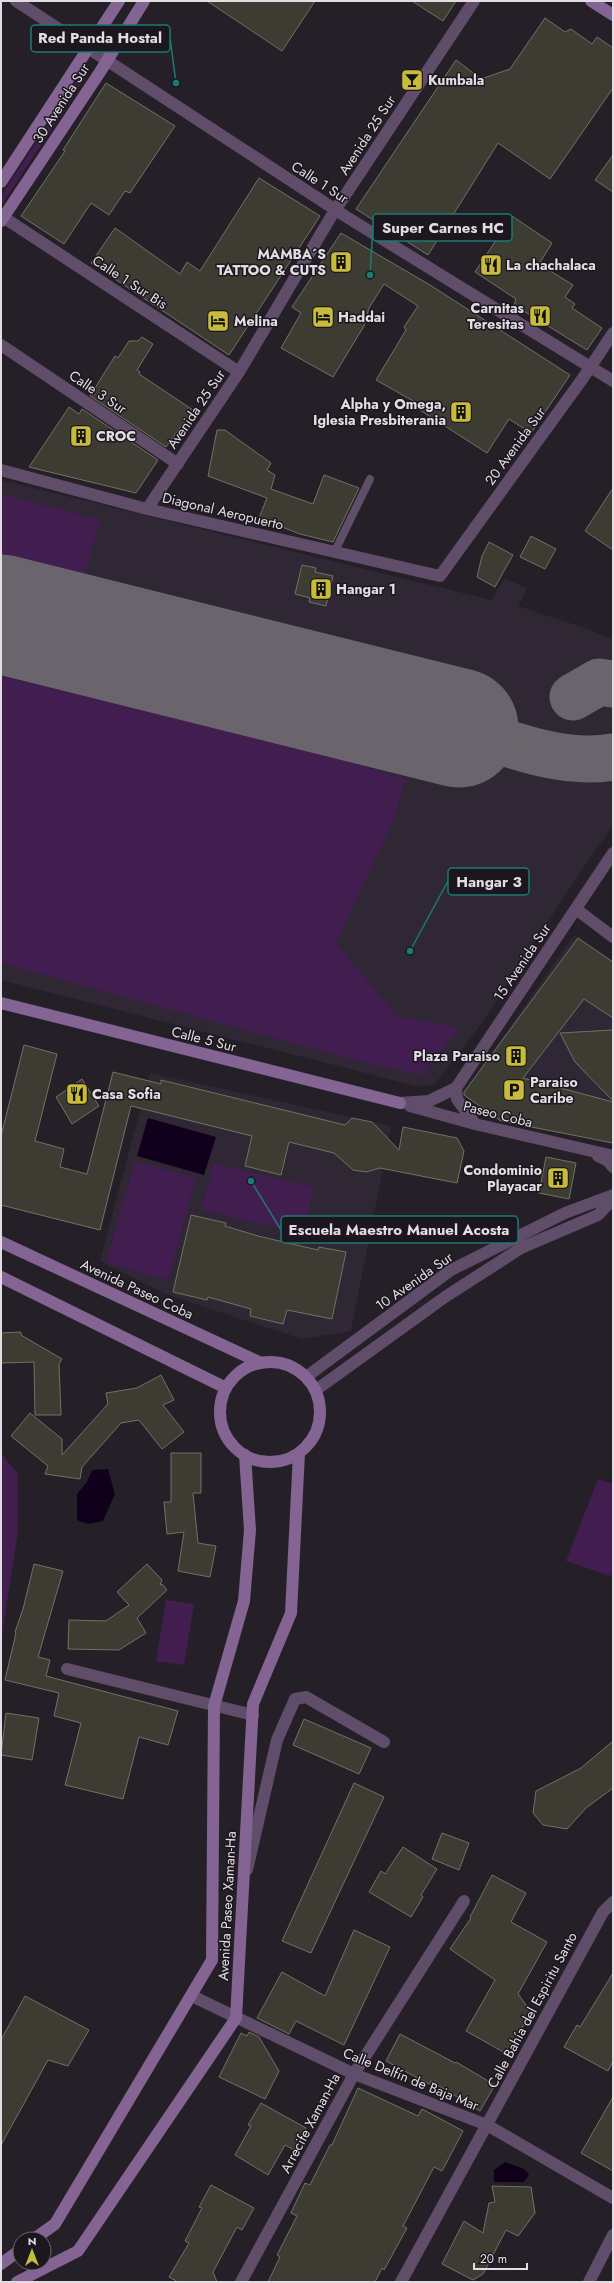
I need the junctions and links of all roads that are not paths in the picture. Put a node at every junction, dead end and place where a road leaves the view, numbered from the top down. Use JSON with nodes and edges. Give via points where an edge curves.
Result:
{"nodes":[{"id":1,"x":16,"y":1,"type":"edge"},
{"id":2,"x":119,"y":1,"type":"edge"},
{"id":3,"x":144,"y":1,"type":"edge"},
{"id":4,"x":474,"y":1,"type":"edge"},
{"id":5,"x":591,"y":1,"type":"edge"},
{"id":6,"x":613,"y":15,"type":"edge"},
{"id":7,"x":89,"y":48,"type":"junction"},
{"id":8,"x":107,"y":60,"type":"junction"},
{"id":9,"x":1,"y":182,"type":"edge"},
{"id":10,"x":336,"y":210,"type":"junction"},
{"id":11,"x":2,"y":219,"type":"edge"},
{"id":12,"x":613,"y":332,"type":"edge"},
{"id":13,"x":1,"y":345,"type":"edge"},
{"id":14,"x":590,"y":368,"type":"junction"},
{"id":15,"x":239,"y":372,"type":"junction"},
{"id":16,"x":613,"y":381,"type":"edge"},
{"id":17,"x":178,"y":464,"type":"junction"},
{"id":18,"x":1,"y":470,"type":"edge"},
{"id":19,"x":370,"y":479,"type":"dead end"},
{"id":20,"x":147,"y":509,"type":"junction"},
{"id":21,"x":335,"y":551,"type":"junction"},
{"id":22,"x":440,"y":576,"type":"joint"},
{"id":23,"x":613,"y":853,"type":"edge"},
{"id":24,"x":576,"y":909,"type":"junction"},
{"id":25,"x":613,"y":938,"type":"edge"},
{"id":26,"x":1,"y":1004,"type":"edge"},
{"id":27,"x":456,"y":1088,"type":"junction"},
{"id":28,"x":400,"y":1103,"type":"junction"},
{"id":29,"x":475,"y":1124,"type":"junction"},
{"id":30,"x":590,"y":1152,"type":"junction"},
{"id":31,"x":613,"y":1156,"type":"edge"},
{"id":32,"x":613,"y":1167,"type":"edge"},
{"id":33,"x":613,"y":1195,"type":"edge"},
{"id":34,"x":613,"y":1199,"type":"edge"},
{"id":35,"x":1,"y":1242,"type":"edge"},
{"id":36,"x":1,"y":1277,"type":"edge"},
{"id":37,"x":260,"y":1363,"type":"junction"},
{"id":38,"x":306,"y":1377,"type":"junction"},
{"id":39,"x":226,"y":1388,"type":"junction"},
{"id":40,"x":316,"y":1390,"type":"junction"},
{"id":41,"x":299,"y":1453,"type":"junction"},
{"id":42,"x":245,"y":1456,"type":"junction"},
{"id":43,"x":67,"y":1668,"type":"dead end"},
{"id":44,"x":214,"y":1706,"type":"junction"},
{"id":45,"x":252,"y":1715,"type":"junction"},
{"id":46,"x":384,"y":1742,"type":"dead end"},
{"id":47,"x":243,"y":1889,"type":"junction"},
{"id":48,"x":464,"y":1901,"type":"dead end"},
{"id":49,"x":613,"y":1902,"type":"edge"},
{"id":50,"x":192,"y":1996,"type":"junction"},
{"id":51,"x":236,"y":2018,"type":"junction"},
{"id":52,"x":354,"y":2074,"type":"junction"},
{"id":53,"x":487,"y":2125,"type":"junction"},
{"id":54,"x":613,"y":2198,"type":"edge"},
{"id":55,"x":45,"y":2231,"type":"edge"},
{"id":56,"x":613,"y":2235,"type":"edge"},
{"id":57,"x":12,"y":2256,"type":"edge"},
{"id":58,"x":1,"y":2264,"type":"edge"},
{"id":59,"x":16,"y":2282,"type":"edge"},
{"id":60,"x":241,"y":2282,"type":"edge"},
{"id":61,"x":401,"y":2282,"type":"edge"},
{"id":62,"x":589,"y":2282,"type":"edge"}],
"edges":[{"from":1,"to":7,"type":"street","name":"Calle 1 Sur"},
{"from":2,"to":7,"type":"main road","name":"30 Avenida Sur"},
{"from":3,"to":8,"type":"main road","name":"30 Avenida Sur"},
{"from":4,"to":10,"type":"street","name":"Avenida 25 Sur"},
{"from":5,"to":6,"type":"main road"},
{"from":7,"to":8,"type":"street","name":"Calle 1 Sur"},
{"from":7,"to":9,"type":"main road","name":"30 Avenida Sur"},
{"from":8,"to":10,"type":"street","name":"Calle 1 Sur"},
{"from":8,"to":11,"type":"main road","name":"30 Avenida Sur"},
{"from":10,"to":14,"type":"street","name":"Calle 1 Sur"},
{"from":10,"to":15,"type":"street","name":"Avenida 25 Sur"},
{"from":11,"to":15,"type":"street","name":"Calle 1 Sur Bis"},
{"from":12,"to":14,"type":"street","name":"20 Avenida Sur"},
{"from":13,"to":17,"type":"street","name":"Calle 3 Sur"},
{"from":14,"to":16,"type":"street","name":"Calle 1 Sur"},
{"from":14,"to":22,"type":"street","name":"20 Avenida Sur"},
{"from":15,"to":17,"type":"street","name":"Avenida 25 Sur"},
{"from":17,"to":20,"type":"street","name":"Avenida 25 Sur"},
{"from":18,"to":20,"type":"street","name":"Diagonal Aeropuerto"},
{"from":19,"to":21,"type":"lane"},
{"from":20,"to":21,"type":"street","name":"Diagonal Aeropuerto"},
{"from":21,"to":22,"type":"street","name":"Diagonal Aeropuerto"},
{"from":23,"to":24,"type":"street","name":"15 Avenida Sur"},
{"from":24,"to":25,"type":"street"},
{"from":24,"to":27,"type":"street","name":"15 Avenida Sur"},
{"from":26,"to":28,"type":"main road","name":"Calle 5 Sur"},
{"from":27,"to":28,"type":"street","name":"15 Avenida Sur","via":[[429,1102]]},
{"from":27,"to":29,"type":"street","via":[[457,1099]]},
{"from":28,"to":29,"type":"street","name":"Paseo Coba"},
{"from":29,"to":30,"type":"street","name":"Paseo Coba"},
{"from":30,"to":31,"type":"street","name":"Paseo Coba"},
{"from":30,"to":32,"type":"street","name":"Paseo Coba","via":[[608,1161]]},
{"from":33,"to":38,"type":"street","name":"10 Avenida Sur","via":[[565,1213],[452,1270]]},
{"from":34,"to":40,"type":"street","via":[[598,1215],[521,1248],[452,1293]]},
{"from":35,"to":37,"type":"main road","name":"Avenida Paseo Coba"},
{"from":36,"to":39,"type":"main road"},
{"from":37,"to":38,"type":"main road","via":[[293,1367]]},
{"from":37,"to":39,"type":"main road","via":[[235,1376]]},
{"from":38,"to":40,"type":"main road"},
{"from":39,"to":42,"type":"main road","via":[[220,1411],[221,1423],[230,1442]]},
{"from":40,"to":41,"type":"main road","via":[[320,1404],[317,1432]]},
{"from":41,"to":42,"type":"main road","via":[[286,1460],[272,1462],[258,1461]]},
{"from":41,"to":45,"type":"main road","name":"Avenida Paseo Xaman-Ha","via":[[291,1613],[253,1704]]},
{"from":42,"to":44,"type":"main road","name":"Avenida Paseo Xaman-Ha","via":[[250,1530],[244,1601]]},
{"from":43,"to":44,"type":"street"},
{"from":44,"to":45,"type":"street"},
{"from":44,"to":50,"type":"main road","name":"Avenida Paseo Xaman-Ha","via":[[212,1960]]},
{"from":45,"to":47,"type":"main road","name":"Avenida Paseo Xaman-Ha"},
{"from":46,"to":47,"type":"street","via":[[306,1697],[295,1699],[277,1740]]},
{"from":47,"to":51,"type":"main road","name":"Avenida Paseo Xaman-Ha"},
{"from":48,"to":52,"type":"street","name":"Arrecife Xaman-Ha"},
{"from":49,"to":53,"type":"street","name":"Calle Bahía del Espiritu Santo","via":[[603,1912]]},
{"from":50,"to":51,"type":"street","name":"Calle Delfín de Baja Mar"},
{"from":50,"to":55,"type":"main road","name":"Avenida Paseo Xaman-Ha","via":[[55,2224]]},
{"from":51,"to":52,"type":"street","name":"Calle Delfín de Baja Mar"},
{"from":51,"to":59,"type":"main road","via":[[78,2251]]},
{"from":52,"to":53,"type":"street","name":"Calle Delfín de Baja Mar"},
{"from":52,"to":60,"type":"street","name":"Arrecife Xaman-Ha"},
{"from":53,"to":54,"type":"street","name":"Calle Delfín de Baja Mar"},
{"from":53,"to":61,"type":"street","name":"Calle Bahía del Espiritu Santo"},
{"from":56,"to":62,"type":"street"},
{"from":57,"to":58,"type":"main road"}]}
